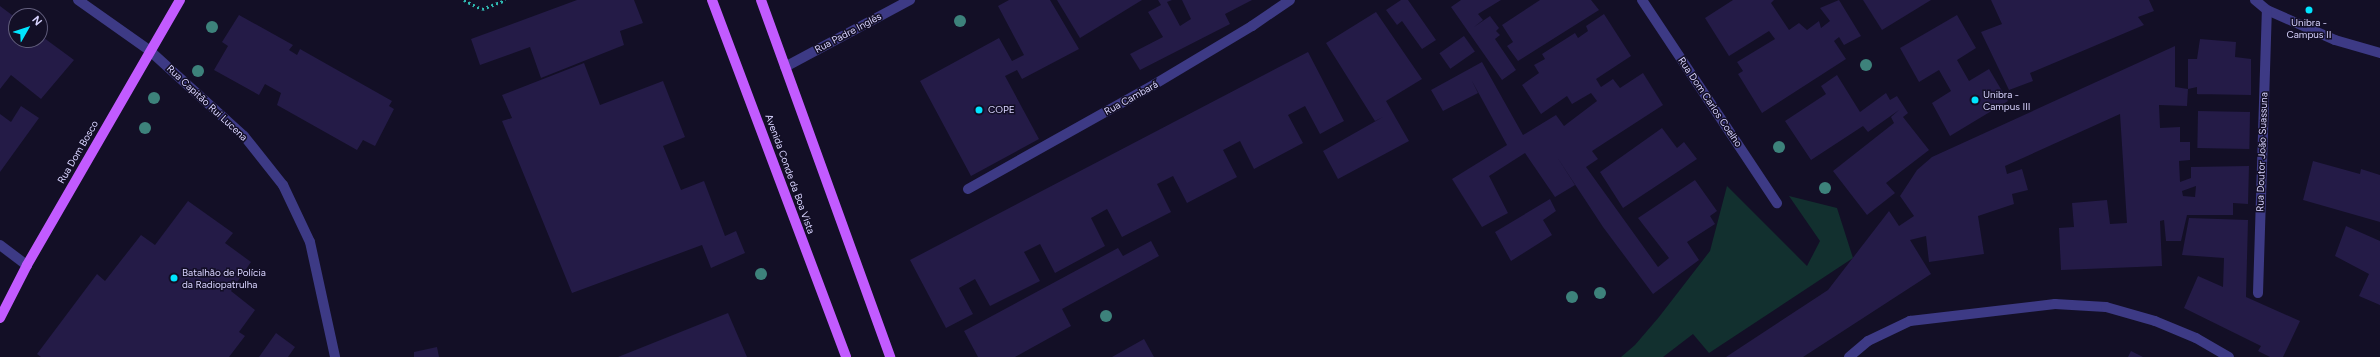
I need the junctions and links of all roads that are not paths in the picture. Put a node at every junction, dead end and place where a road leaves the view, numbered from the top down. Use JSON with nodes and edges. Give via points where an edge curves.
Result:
{"nodes":[{"id":1,"x":78,"y":0,"type":"edge"},
{"id":2,"x":180,"y":0,"type":"edge"},
{"id":3,"x":712,"y":0,"type":"edge"},
{"id":4,"x":761,"y":0,"type":"edge"},
{"id":5,"x":910,"y":0,"type":"edge"},
{"id":6,"x":1290,"y":0,"type":"edge"},
{"id":7,"x":1642,"y":0,"type":"edge"},
{"id":8,"x":2255,"y":0,"type":"edge"},
{"id":9,"x":2267,"y":10,"type":"junction"},
{"id":10,"x":149,"y":50,"type":"junction"},
{"id":11,"x":2380,"y":53,"type":"edge"},
{"id":12,"x":785,"y":67,"type":"junction"},
{"id":13,"x":968,"y":190,"type":"dead end"},
{"id":14,"x":1777,"y":203,"type":"dead end"},
{"id":15,"x":0,"y":245,"type":"edge"},
{"id":16,"x":27,"y":265,"type":"junction"},
{"id":17,"x":2258,"y":293,"type":"dead end"},
{"id":18,"x":0,"y":318,"type":"edge"},
{"id":19,"x":335,"y":357,"type":"edge"},
{"id":20,"x":846,"y":357,"type":"edge"},
{"id":21,"x":890,"y":357,"type":"edge"},
{"id":22,"x":1849,"y":357,"type":"edge"},
{"id":23,"x":2229,"y":357,"type":"edge"}],
"edges":[{"from":1,"to":10,"type":"street","name":"Rua Capitão Rui Lucena"},
{"from":2,"to":10,"type":"main road","name":"Rua Dom Bosco"},
{"from":3,"to":20,"type":"main road","name":"Avenida Conde da Boa Vista"},
{"from":4,"to":12,"type":"main road"},
{"from":5,"to":12,"type":"street","name":"Rua Padre Inglês"},
{"from":6,"to":13,"type":"street","name":"Rua Cambará","via":[[1155,84]]},
{"from":7,"to":14,"type":"street","name":"Rua Dom Carlos Coelho"},
{"from":8,"to":9,"type":"street"},
{"from":9,"to":11,"type":"street","via":[[2335,40]]},
{"from":9,"to":17,"type":"street","name":"Rua Doutor João Suassuna"},
{"from":10,"to":16,"type":"main road","name":"Rua Dom Bosco"},
{"from":10,"to":19,"type":"street","name":"Rua Capitão Rui Lucena","via":[[244,136],[284,185],[310,242]]},
{"from":12,"to":21,"type":"main road"},
{"from":15,"to":16,"type":"street"},
{"from":16,"to":18,"type":"main road","name":"Rua Dom Bosco"},
{"from":22,"to":23,"type":"street","via":[[1868,341],[1910,321],[2055,304],[2106,307],[2196,338]]}]}
